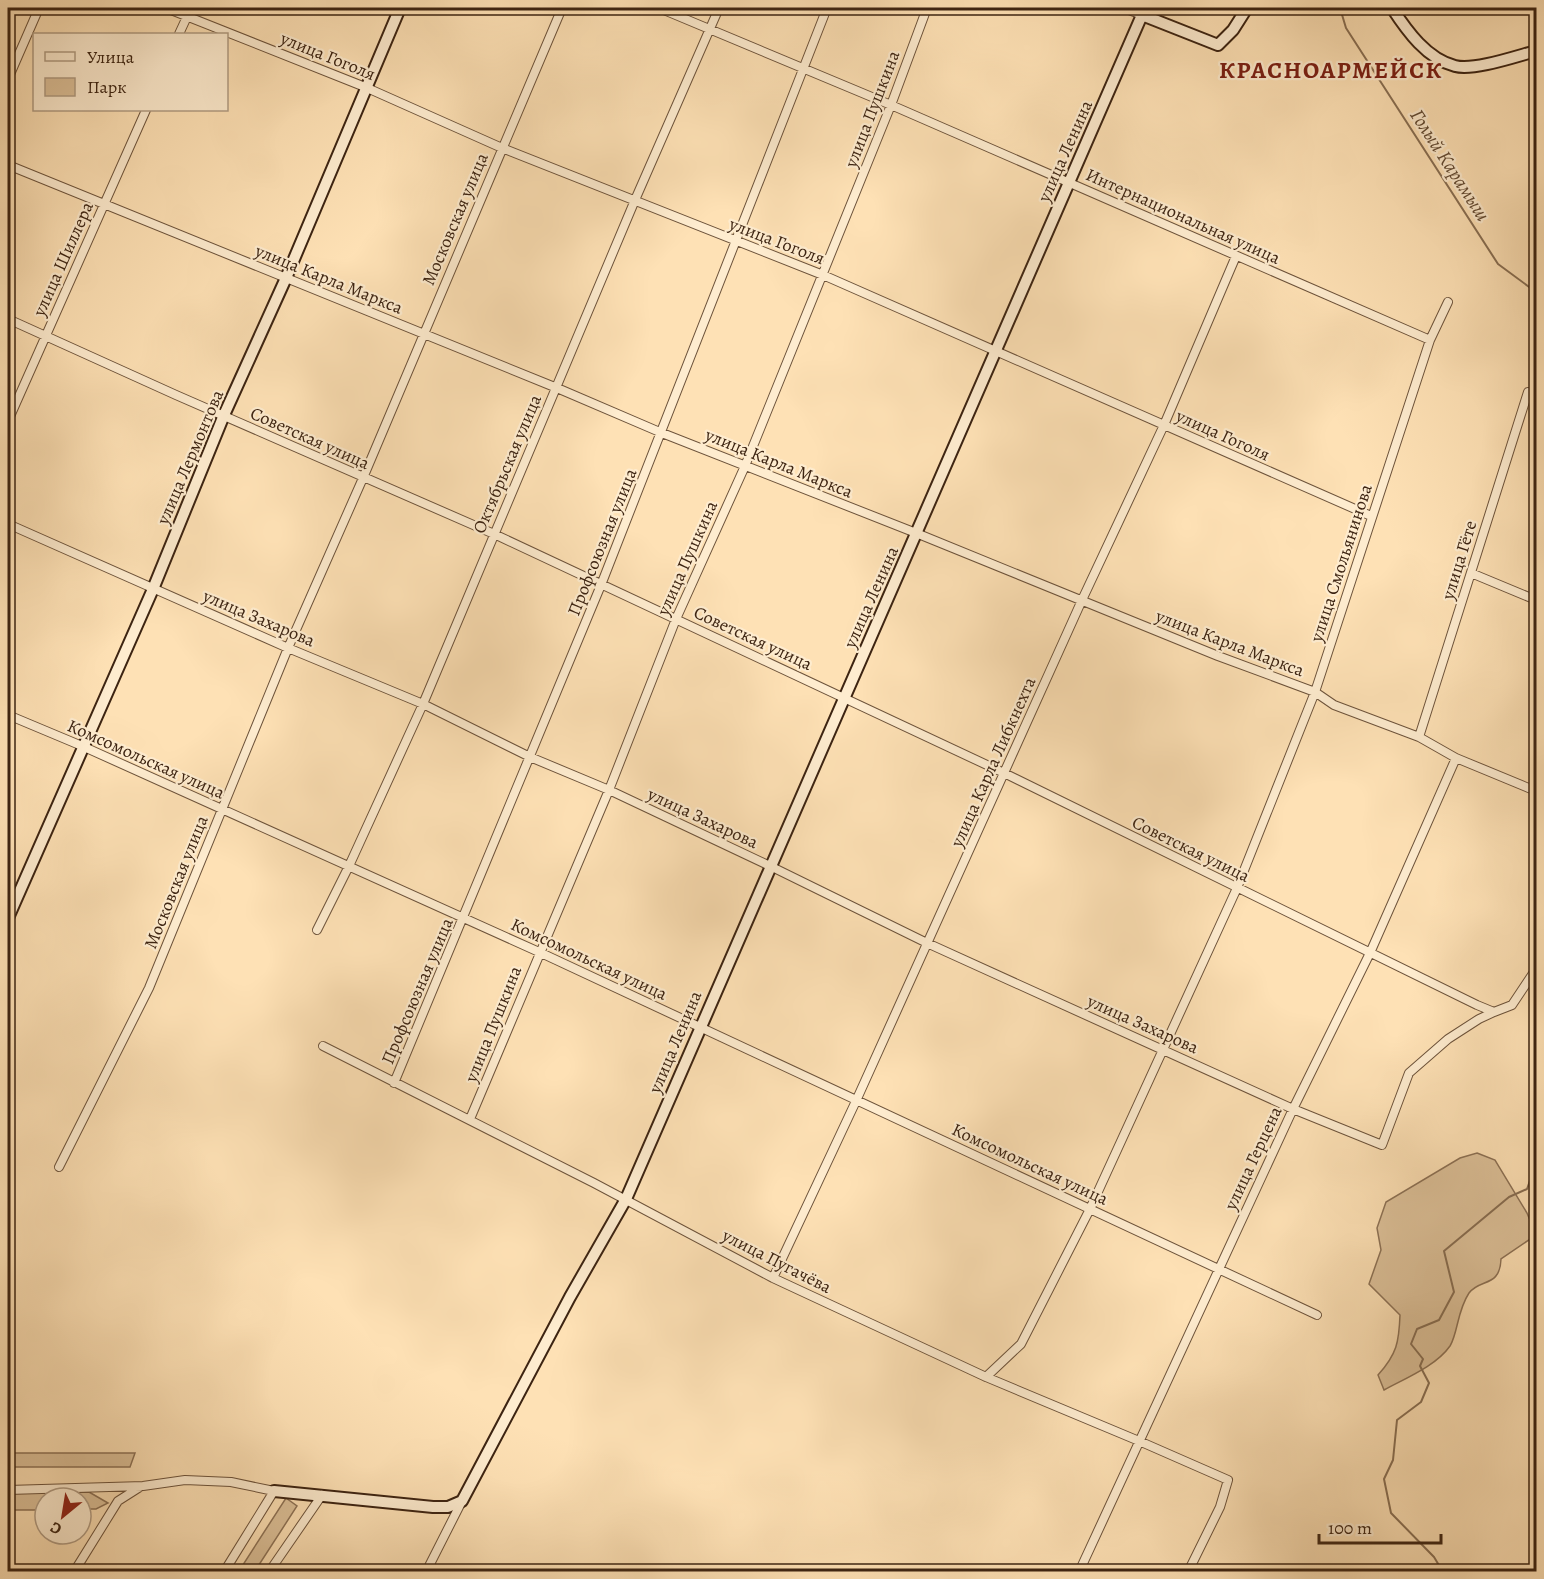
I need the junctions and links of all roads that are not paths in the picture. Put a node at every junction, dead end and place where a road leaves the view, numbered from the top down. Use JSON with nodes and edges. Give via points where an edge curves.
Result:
{"nodes":[{"id":1,"x":39,"y":8,"type":"edge"},
{"id":2,"x":166,"y":8,"type":"edge"},
{"id":3,"x":191,"y":8,"type":"edge"},
{"id":4,"x":399,"y":8,"type":"edge"},
{"id":5,"x":561,"y":8,"type":"edge"},
{"id":6,"x":659,"y":8,"type":"edge"},
{"id":7,"x":719,"y":8,"type":"edge"},
{"id":8,"x":827,"y":8,"type":"edge"},
{"id":9,"x":927,"y":8,"type":"edge"},
{"id":10,"x":1124,"y":8,"type":"edge"},
{"id":11,"x":1247,"y":8,"type":"edge"},
{"id":12,"x":1392,"y":8,"type":"edge"},
{"id":13,"x":1143,"y":11,"type":"edge"},
{"id":14,"x":188,"y":16,"type":"junction"},
{"id":15,"x":710,"y":30,"type":"junction"},
{"id":16,"x":180,"y":33,"type":"edge"},
{"id":17,"x":1536,"y":51,"type":"edge"},
{"id":18,"x":804,"y":68,"type":"junction"},
{"id":19,"x":8,"y":79,"type":"edge"},
{"id":20,"x":365,"y":87,"type":"junction"},
{"id":21,"x":891,"y":105,"type":"junction"},
{"id":22,"x":146,"y":111,"type":"edge"},
{"id":23,"x":502,"y":148,"type":"junction"},
{"id":24,"x":8,"y":165,"type":"edge"},
{"id":25,"x":1070,"y":182,"type":"junction"},
{"id":26,"x":635,"y":200,"type":"junction"},
{"id":27,"x":104,"y":204,"type":"junction"},
{"id":28,"x":736,"y":242,"type":"junction"},
{"id":29,"x":1236,"y":256,"type":"junction"},
{"id":30,"x":823,"y":275,"type":"junction"},
{"id":31,"x":286,"y":278,"type":"junction"},
{"id":32,"x":1448,"y":302,"type":"dead end"},
{"id":33,"x":8,"y":319,"type":"edge"},
{"id":34,"x":423,"y":334,"type":"junction"},
{"id":35,"x":45,"y":335,"type":"junction"},
{"id":36,"x":1430,"y":340,"type":"junction"},
{"id":37,"x":994,"y":351,"type":"junction"},
{"id":38,"x":556,"y":388,"type":"junction"},
{"id":39,"x":1536,"y":397,"type":"edge"},
{"id":40,"x":224,"y":415,"type":"junction"},
{"id":41,"x":8,"y":421,"type":"edge"},
{"id":42,"x":1164,"y":425,"type":"junction"},
{"id":43,"x":662,"y":432,"type":"junction"},
{"id":44,"x":745,"y":466,"type":"junction"},
{"id":45,"x":363,"y":478,"type":"junction"},
{"id":46,"x":1371,"y":516,"type":"junction"},
{"id":47,"x":8,"y":524,"type":"edge"},
{"id":48,"x":916,"y":533,"type":"junction"},
{"id":49,"x":494,"y":534,"type":"junction"},
{"id":50,"x":1471,"y":573,"type":"junction"},
{"id":51,"x":601,"y":585,"type":"junction"},
{"id":52,"x":153,"y":589,"type":"junction"},
{"id":53,"x":1082,"y":600,"type":"junction"},
{"id":54,"x":1536,"y":600,"type":"edge"},
{"id":55,"x":676,"y":619,"type":"junction"},
{"id":56,"x":288,"y":648,"type":"junction"},
{"id":57,"x":1315,"y":692,"type":"junction"},
{"id":58,"x":845,"y":698,"type":"junction"},
{"id":59,"x":423,"y":704,"type":"junction"},
{"id":60,"x":8,"y":715,"type":"edge"},
{"id":61,"x":1419,"y":737,"type":"junction"},
{"id":62,"x":82,"y":747,"type":"junction"},
{"id":63,"x":530,"y":757,"type":"junction"},
{"id":64,"x":1456,"y":758,"type":"junction"},
{"id":65,"x":1004,"y":773,"type":"junction"},
{"id":66,"x":609,"y":790,"type":"junction"},
{"id":67,"x":1536,"y":791,"type":"edge"},
{"id":68,"x":222,"y":810,"type":"junction"},
{"id":69,"x":349,"y":866,"type":"junction"},
{"id":70,"x":770,"y":866,"type":"junction"},
{"id":71,"x":1237,"y":888,"type":"junction"},
{"id":72,"x":8,"y":918,"type":"edge"},
{"id":73,"x":464,"y":919,"type":"junction"},
{"id":74,"x":317,"y":930,"type":"dead end"},
{"id":75,"x":927,"y":943,"type":"junction"},
{"id":76,"x":539,"y":952,"type":"junction"},
{"id":77,"x":1370,"y":953,"type":"junction"},
{"id":78,"x":1536,"y":969,"type":"edge"},
{"id":79,"x":1494,"y":1012,"type":"junction"},
{"id":80,"x":699,"y":1027,"type":"junction"},
{"id":81,"x":323,"y":1046,"type":"dead end"},
{"id":82,"x":1163,"y":1049,"type":"junction"},
{"id":83,"x":394,"y":1083,"type":"junction"},
{"id":84,"x":856,"y":1101,"type":"junction"},
{"id":85,"x":1293,"y":1109,"type":"junction"},
{"id":86,"x":470,"y":1119,"type":"junction"},
{"id":87,"x":59,"y":1167,"type":"dead end"},
{"id":88,"x":626,"y":1199,"type":"junction"},
{"id":89,"x":1090,"y":1209,"type":"junction"},
{"id":90,"x":1218,"y":1268,"type":"junction"},
{"id":91,"x":772,"y":1278,"type":"junction"},
{"id":92,"x":1317,"y":1315,"type":"dead end"},
{"id":93,"x":986,"y":1377,"type":"junction"},
{"id":94,"x":1139,"y":1441,"type":"junction"},
{"id":95,"x":143,"y":1486,"type":"junction"},
{"id":96,"x":8,"y":1490,"type":"edge"},
{"id":97,"x":274,"y":1491,"type":"junction"},
{"id":98,"x":322,"y":1496,"type":"junction"},
{"id":99,"x":462,"y":1501,"type":"junction"},
{"id":100,"x":74,"y":1572,"type":"edge"},
{"id":101,"x":224,"y":1572,"type":"edge"},
{"id":102,"x":270,"y":1572,"type":"edge"},
{"id":103,"x":426,"y":1572,"type":"edge"},
{"id":104,"x":1079,"y":1572,"type":"edge"},
{"id":105,"x":1188,"y":1572,"type":"edge"}],
"edges":[{"from":1,"to":19,"type":"street"},
{"from":2,"to":14,"type":"street","name":"улица Гоголя"},
{"from":3,"to":14,"type":"street"},
{"from":4,"to":20,"type":"street","name":"улица Лермонтова"},
{"from":5,"to":23,"type":"street","name":"Московская улица"},
{"from":6,"to":15,"type":"street","name":"Интернациональная улица"},
{"from":7,"to":15,"type":"street","name":"Октябрьская улица"},
{"from":8,"to":18,"type":"street","name":"Профсоюзная улица"},
{"from":9,"to":21,"type":"street","name":"улица Пушкина"},
{"from":10,"to":13,"type":"street"},
{"from":11,"to":13,"type":"street","via":[[1218,45]]},
{"from":12,"to":17,"type":"street","via":[[1431,56],[1457,67]]},
{"from":13,"to":25,"type":"street","name":"улица Ленина"},
{"from":14,"to":16,"type":"street"},
{"from":14,"to":20,"type":"street","name":"улица Гоголя"},
{"from":15,"to":18,"type":"street","name":"Интернациональная улица"},
{"from":15,"to":26,"type":"street","name":"Октябрьская улица"},
{"from":18,"to":21,"type":"street","name":"Интернациональная улица"},
{"from":18,"to":28,"type":"street","name":"Профсоюзная улица"},
{"from":20,"to":23,"type":"street","name":"улица Гоголя"},
{"from":20,"to":31,"type":"street","name":"улица Лермонтова"},
{"from":21,"to":25,"type":"street","name":"Интернациональная улица"},
{"from":21,"to":30,"type":"street","name":"улица Пушкина"},
{"from":22,"to":27,"type":"street","name":"улица Шиллера"},
{"from":23,"to":26,"type":"street","name":"улица Гоголя"},
{"from":23,"to":34,"type":"street","name":"Московская улица"},
{"from":24,"to":27,"type":"street","name":"улица Карла Маркса"},
{"from":25,"to":29,"type":"street","name":"Интернациональная улица"},
{"from":25,"to":37,"type":"street","name":"улица Ленина"},
{"from":26,"to":28,"type":"street","name":"улица Гоголя"},
{"from":26,"to":38,"type":"street","name":"Октябрьская улица"},
{"from":27,"to":31,"type":"street","name":"улица Карла Маркса"},
{"from":27,"to":35,"type":"street","name":"улица Шиллера"},
{"from":28,"to":30,"type":"street","name":"улица Гоголя"},
{"from":28,"to":43,"type":"street","name":"Профсоюзная улица"},
{"from":29,"to":36,"type":"street","name":"Интернациональная улица"},
{"from":29,"to":42,"type":"street","name":"улица Карла Либкнехта"},
{"from":30,"to":37,"type":"street","name":"улица Гоголя"},
{"from":30,"to":44,"type":"street","name":"улица Пушкина"},
{"from":31,"to":34,"type":"street","name":"улица Карла Маркса"},
{"from":31,"to":40,"type":"street","name":"улица Лермонтова"},
{"from":32,"to":36,"type":"street","name":"улица Смольянинова"},
{"from":33,"to":35,"type":"street","name":"Советская улица"},
{"from":34,"to":38,"type":"street","name":"улица Карла Маркса"},
{"from":34,"to":45,"type":"street","name":"Московская улица"},
{"from":35,"to":40,"type":"street","name":"Советская улица"},
{"from":35,"to":41,"type":"street","name":"улица Шиллера"},
{"from":36,"to":46,"type":"street","name":"улица Смольянинова"},
{"from":37,"to":42,"type":"street","name":"улица Гоголя"},
{"from":37,"to":48,"type":"street","name":"улица Ленина"},
{"from":38,"to":43,"type":"street","name":"улица Карла Маркса"},
{"from":38,"to":49,"type":"street","name":"Октябрьская улица"},
{"from":39,"to":50,"type":"street","name":"улица Гёте","via":[[1528,392]]},
{"from":40,"to":45,"type":"street","name":"Советская улица"},
{"from":40,"to":52,"type":"street","name":"улица Лермонтова"},
{"from":42,"to":46,"type":"street","name":"улица Гоголя"},
{"from":42,"to":53,"type":"street","name":"улица Карла Либкнехта"},
{"from":43,"to":44,"type":"street","name":"улица Карла Маркса"},
{"from":43,"to":51,"type":"street","name":"Профсоюзная улица"},
{"from":44,"to":48,"type":"street","name":"улица Карла Маркса"},
{"from":44,"to":55,"type":"street","name":"улица Пушкина"},
{"from":45,"to":49,"type":"street","name":"Советская улица"},
{"from":45,"to":56,"type":"street","name":"Московская улица"},
{"from":46,"to":57,"type":"street","name":"улица Смольянинова"},
{"from":47,"to":52,"type":"street","name":"улица Захарова"},
{"from":48,"to":53,"type":"street","name":"улица Карла Маркса"},
{"from":48,"to":58,"type":"street","name":"улица Ленина"},
{"from":49,"to":51,"type":"street","name":"Советская улица"},
{"from":49,"to":59,"type":"street","name":"Октябрьская улица"},
{"from":50,"to":54,"type":"street"},
{"from":50,"to":61,"type":"street","name":"улица Гёте"},
{"from":51,"to":55,"type":"street","name":"Советская улица"},
{"from":51,"to":63,"type":"street","name":"Профсоюзная улица"},
{"from":52,"to":56,"type":"street","name":"улица Захарова"},
{"from":52,"to":62,"type":"street","name":"улица Лермонтова"},
{"from":53,"to":57,"type":"street","name":"улица Карла Маркса"},
{"from":53,"to":65,"type":"street","name":"улица Карла Либкнехта"},
{"from":55,"to":58,"type":"street","name":"Советская улица"},
{"from":55,"to":66,"type":"street","name":"улица Пушкина"},
{"from":56,"to":59,"type":"street","name":"улица Захарова"},
{"from":56,"to":68,"type":"street","name":"Московская улица"},
{"from":57,"to":61,"type":"street","name":"улица Карла Маркса","via":[[1334,705]]},
{"from":57,"to":71,"type":"street","name":"улица Смольянинова"},
{"from":58,"to":65,"type":"street","name":"Советская улица"},
{"from":58,"to":70,"type":"street","name":"улица Ленина"},
{"from":59,"to":63,"type":"street","name":"улица Захарова"},
{"from":59,"to":69,"type":"street","name":"Октябрьская улица"},
{"from":60,"to":62,"type":"street","name":"Комсомольская улица"},
{"from":61,"to":64,"type":"street","name":"улица Карла Маркса"},
{"from":62,"to":68,"type":"street","name":"Комсомольская улица"},
{"from":62,"to":72,"type":"street","name":"улица Лермонтова"},
{"from":63,"to":66,"type":"street","name":"улица Захарова"},
{"from":63,"to":73,"type":"street","name":"Профсоюзная улица"},
{"from":64,"to":67,"type":"street","name":"улица Карла Маркса"},
{"from":64,"to":77,"type":"street","name":"улица Герцена"},
{"from":65,"to":71,"type":"street","name":"Советская улица"},
{"from":65,"to":75,"type":"street","name":"улица Карла Либкнехта"},
{"from":66,"to":70,"type":"street","name":"улица Захарова"},
{"from":66,"to":76,"type":"street","name":"улица Пушкина"},
{"from":68,"to":69,"type":"street","name":"Комсомольская улица"},
{"from":68,"to":87,"type":"street","name":"Московская улица","via":[[149,988]]},
{"from":69,"to":73,"type":"street","name":"Комсомольская улица"},
{"from":69,"to":74,"type":"street","name":"Октябрьская улица"},
{"from":70,"to":75,"type":"street","name":"улица Захарова"},
{"from":70,"to":80,"type":"street","name":"улица Ленина"},
{"from":71,"to":77,"type":"street","name":"Советская улица"},
{"from":71,"to":82,"type":"street","name":"улица Смольянинова"},
{"from":73,"to":76,"type":"street","name":"Комсомольская улица"},
{"from":73,"to":83,"type":"street","name":"Профсоюзная улица"},
{"from":75,"to":82,"type":"street","name":"улица Захарова"},
{"from":75,"to":84,"type":"street","name":"улица Карла Либкнехта"},
{"from":76,"to":80,"type":"street","name":"Комсомольская улица"},
{"from":76,"to":86,"type":"street","name":"улица Пушкина"},
{"from":77,"to":79,"type":"street","name":"Советская улица"},
{"from":77,"to":85,"type":"street","name":"улица Герцена"},
{"from":78,"to":79,"type":"street","via":[[1512,1005]]},
{"from":79,"to":85,"type":"street","name":"улица Захарова","via":[[1448,1039],[1409,1073],[1382,1145]]},
{"from":80,"to":84,"type":"street","name":"Комсомольская улица"},
{"from":80,"to":88,"type":"street","name":"улица Ленина"},
{"from":81,"to":83,"type":"street","name":"улица Пугачёва"},
{"from":82,"to":85,"type":"street","name":"улица Захарова"},
{"from":82,"to":89,"type":"street","name":"улица Смольянинова"},
{"from":83,"to":86,"type":"street","name":"улица Пугачёва"},
{"from":84,"to":89,"type":"street","name":"Комсомольская улица"},
{"from":84,"to":91,"type":"street","name":"улица Карла Либкнехта"},
{"from":85,"to":90,"type":"street","name":"улица Герцена"},
{"from":86,"to":88,"type":"street","name":"улица Пугачёва"},
{"from":88,"to":91,"type":"street","name":"улица Пугачёва"},
{"from":88,"to":99,"type":"street","name":"улица Ленина"},
{"from":89,"to":90,"type":"street","name":"Комсомольская улица"},
{"from":89,"to":93,"type":"street","name":"улица Смольянинова","via":[[1021,1344]]},
{"from":90,"to":92,"type":"street","name":"Комсомольская улица"},
{"from":90,"to":94,"type":"street","name":"улица Герцена"},
{"from":91,"to":93,"type":"street","name":"улица Пугачёва"},
{"from":93,"to":94,"type":"street","name":"улица Пугачёва"},
{"from":94,"to":104,"type":"street","name":"улица Герцена"},
{"from":94,"to":105,"type":"street","name":"улица Пугачёва","via":[[1228,1480],[1220,1507]]},
{"from":95,"to":96,"type":"street"},
{"from":95,"to":97,"type":"street","via":[[185,1480],[231,1482]]},
{"from":95,"to":100,"type":"street","via":[[118,1501]]},
{"from":97,"to":98,"type":"street"},
{"from":97,"to":101,"type":"street"},
{"from":98,"to":99,"type":"street","via":[[433,1507],[448,1507]]},
{"from":98,"to":102,"type":"street"},
{"from":99,"to":103,"type":"street"}]}
